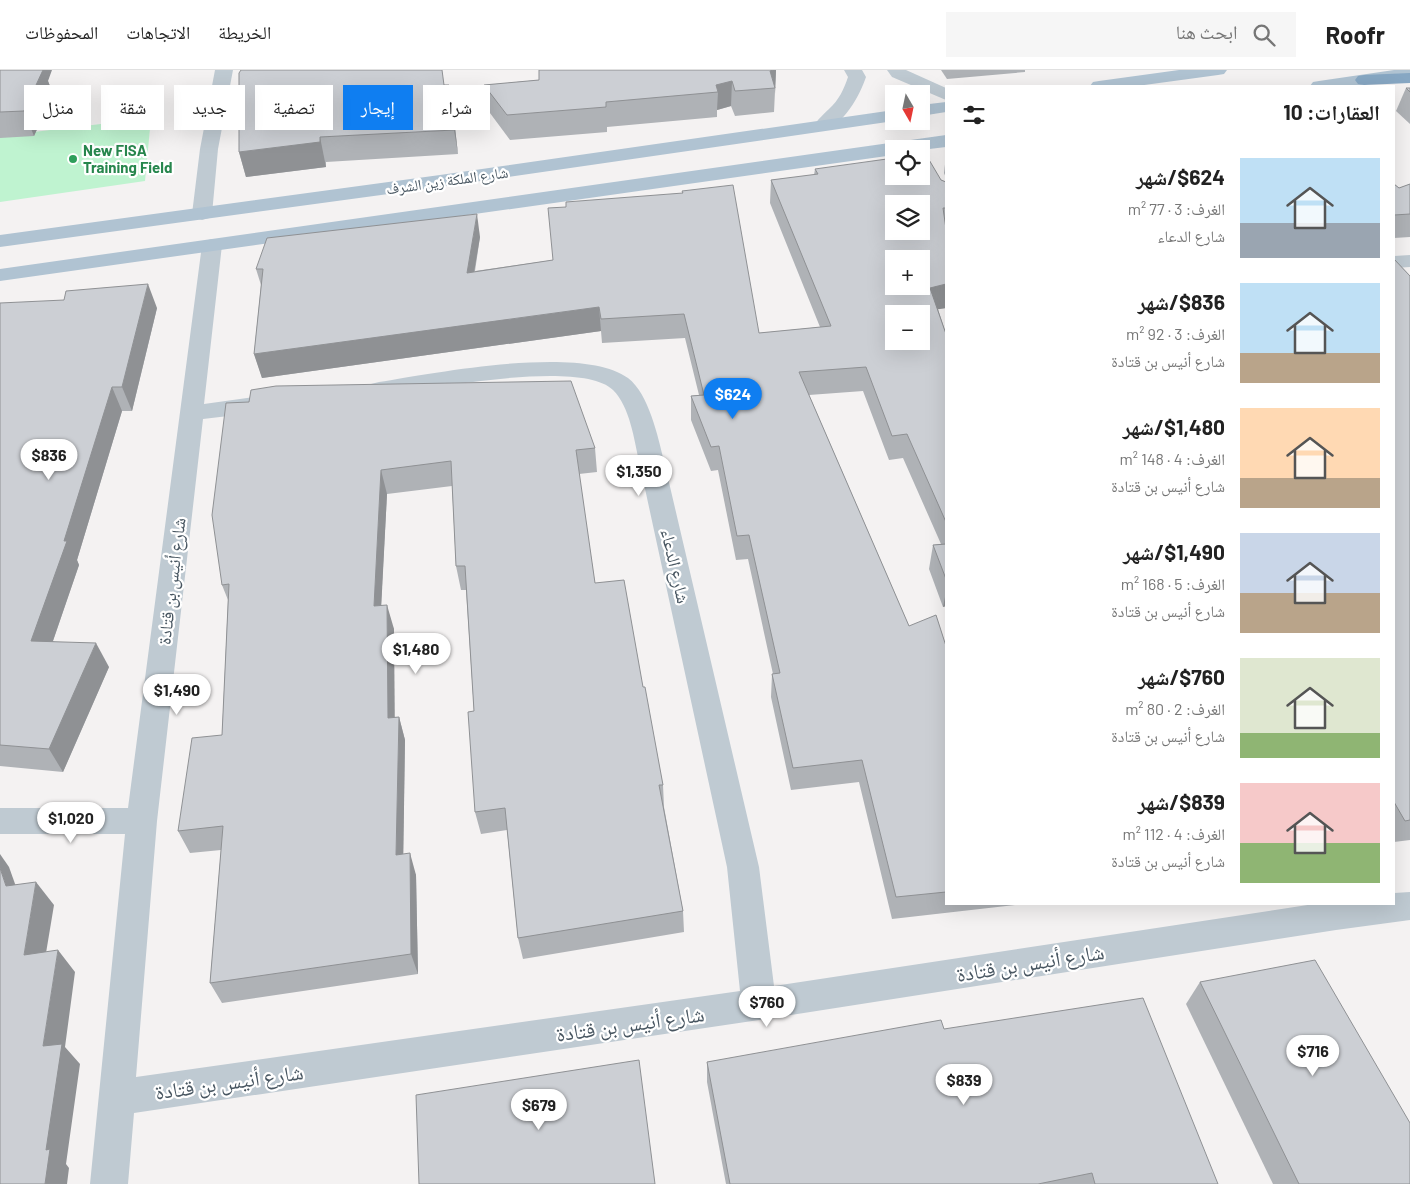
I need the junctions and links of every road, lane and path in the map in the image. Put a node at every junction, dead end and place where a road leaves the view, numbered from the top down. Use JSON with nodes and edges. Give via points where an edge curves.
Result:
{"nodes":[{"id":1,"x":224,"y":70,"type":"edge"},
{"id":2,"x":1218,"y":70,"type":"edge"},
{"id":3,"x":877,"y":74,"type":"edge"},
{"id":4,"x":1410,"y":74,"type":"edge"},
{"id":5,"x":1410,"y":78,"type":"edge"},
{"id":6,"x":1364,"y":80,"type":"junction"},
{"id":7,"x":1106,"y":85,"type":"edge"},
{"id":8,"x":1326,"y":85,"type":"edge"},
{"id":9,"x":945,"y":95,"type":"edge"},
{"id":10,"x":945,"y":107,"type":"edge"},
{"id":11,"x":930,"y":110,"type":"edge"},
{"id":12,"x":885,"y":116,"type":"edge"},
{"id":13,"x":824,"y":124,"type":"junction"},
{"id":14,"x":945,"y":141,"type":"edge"},
{"id":15,"x":930,"y":148,"type":"edge"},
{"id":16,"x":885,"y":150,"type":"edge"},
{"id":17,"x":202,"y":214,"type":"junction"},
{"id":18,"x":0,"y":241,"type":"edge"},
{"id":19,"x":212,"y":245,"type":"junction"},
{"id":20,"x":1410,"y":261,"type":"edge"},
{"id":21,"x":1395,"y":262,"type":"edge"},
{"id":22,"x":0,"y":275,"type":"edge"},
{"id":23,"x":358,"y":391,"type":"edge"},
{"id":24,"x":290,"y":400,"type":"edge"},
{"id":25,"x":192,"y":413,"type":"junction"},
{"id":26,"x":0,"y":821,"type":"edge"},
{"id":27,"x":142,"y":821,"type":"junction"},
{"id":28,"x":1410,"y":906,"type":"edge"},
{"id":29,"x":1333,"y":909,"type":"edge"},
{"id":30,"x":759,"y":1004,"type":"junction"},
{"id":31,"x":116,"y":1098,"type":"junction"},
{"id":32,"x":109,"y":1184,"type":"edge"}],
"edges":[{"from":1,"to":17,"type":"street","via":[[209,149]]},
{"from":2,"to":7,"type":"main road"},
{"from":3,"to":9,"type":"street"},
{"from":3,"to":13,"type":"street","via":[[853,90],[844,107]]},
{"from":4,"to":6,"type":"main road"},
{"from":5,"to":6,"type":"highway"},
{"from":6,"to":8,"type":"main road"},
{"from":10,"to":11,"type":"main road"},
{"from":12,"to":13,"type":"main road","name":"شارع الملكة زين الشرف"},
{"from":13,"to":17,"type":"main road","name":"شارع الملكة زين الشرف"},
{"from":14,"to":15,"type":"main road","name":"شارع الملكة زين الشرف"},
{"from":16,"to":19,"type":"main road","name":"شارع الملكة زين الشرف"},
{"from":17,"to":18,"type":"main road","name":"شارع الملكة زين الشرف"},
{"from":19,"to":22,"type":"main road","name":"شارع الملكة زين الشرف"},
{"from":19,"to":25,"type":"street","name":"شارع أنيس بن قتادة"},
{"from":20,"to":21,"type":"street"},
{"from":23,"to":30,"type":"street","name":"شارع الدعاء","via":[[562,368],[597,372],[620,383],[634,404],[657,486],[742,867]]},
{"from":24,"to":25,"type":"street"},
{"from":25,"to":27,"type":"street","name":"شارع أنيس بن قتادة"},
{"from":26,"to":27,"type":"street"},
{"from":27,"to":31,"type":"street","name":"شارع أنيس بن قتادة"},
{"from":28,"to":29,"type":"street","name":"شارع أنيس بن قتادة"},
{"from":29,"to":30,"type":"street","name":"شارع أنيس بن قتادة"},
{"from":30,"to":31,"type":"street","name":"شارع أنيس بن قتادة"},
{"from":31,"to":32,"type":"street","name":"شارع أنيس بن قتادة"}]}
